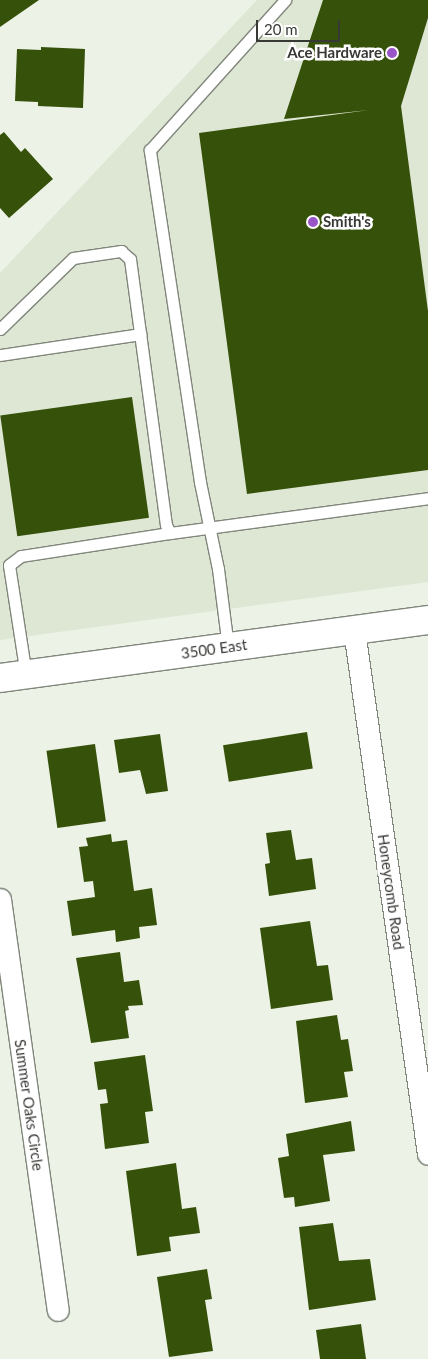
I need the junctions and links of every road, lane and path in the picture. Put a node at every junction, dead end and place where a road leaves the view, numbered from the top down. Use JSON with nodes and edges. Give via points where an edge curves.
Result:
{"nodes":[{"id":1,"x":285,"y":0,"type":"edge"},
{"id":2,"x":0,"y":329,"type":"edge"},
{"id":3,"x":140,"y":334,"type":"junction"},
{"id":4,"x":0,"y":355,"type":"edge"},
{"id":5,"x":428,"y":498,"type":"edge"},
{"id":6,"x":209,"y":527,"type":"junction"},
{"id":7,"x":170,"y":533,"type":"junction"},
{"id":8,"x":428,"y":620,"type":"edge"},
{"id":9,"x":354,"y":630,"type":"junction"},
{"id":10,"x":228,"y":647,"type":"junction"},
{"id":11,"x":13,"y":676,"type":"edge"},
{"id":12,"x":0,"y":899,"type":"edge"},
{"id":13,"x":419,"y":1025,"type":"edge"},
{"id":14,"x":428,"y":1154,"type":"edge"},
{"id":15,"x":58,"y":1310,"type":"dead end"}],
"edges":[{"from":1,"to":6,"type":"lane","via":[[150,150]]},
{"from":2,"to":3,"type":"lane","via":[[73,258],[122,252],[130,259]]},
{"from":3,"to":4,"type":"lane"},
{"from":3,"to":7,"type":"lane","via":[[166,525]]},
{"from":5,"to":6,"type":"lane"},
{"from":6,"to":7,"type":"lane"},
{"from":6,"to":10,"type":"lane"},
{"from":7,"to":11,"type":"lane","via":[[21,556],[8,566]]},
{"from":8,"to":9,"type":"main road","name":"3500 East"},
{"from":9,"to":10,"type":"main road","name":"3500 East"},
{"from":9,"to":13,"type":"street","name":"Honeycomb Road"},
{"from":10,"to":11,"type":"main road","name":"3500 East"},
{"from":12,"to":15,"type":"street","name":"Summer Oaks Circle"},
{"from":13,"to":14,"type":"street","name":"Honeycomb Road"}]}
